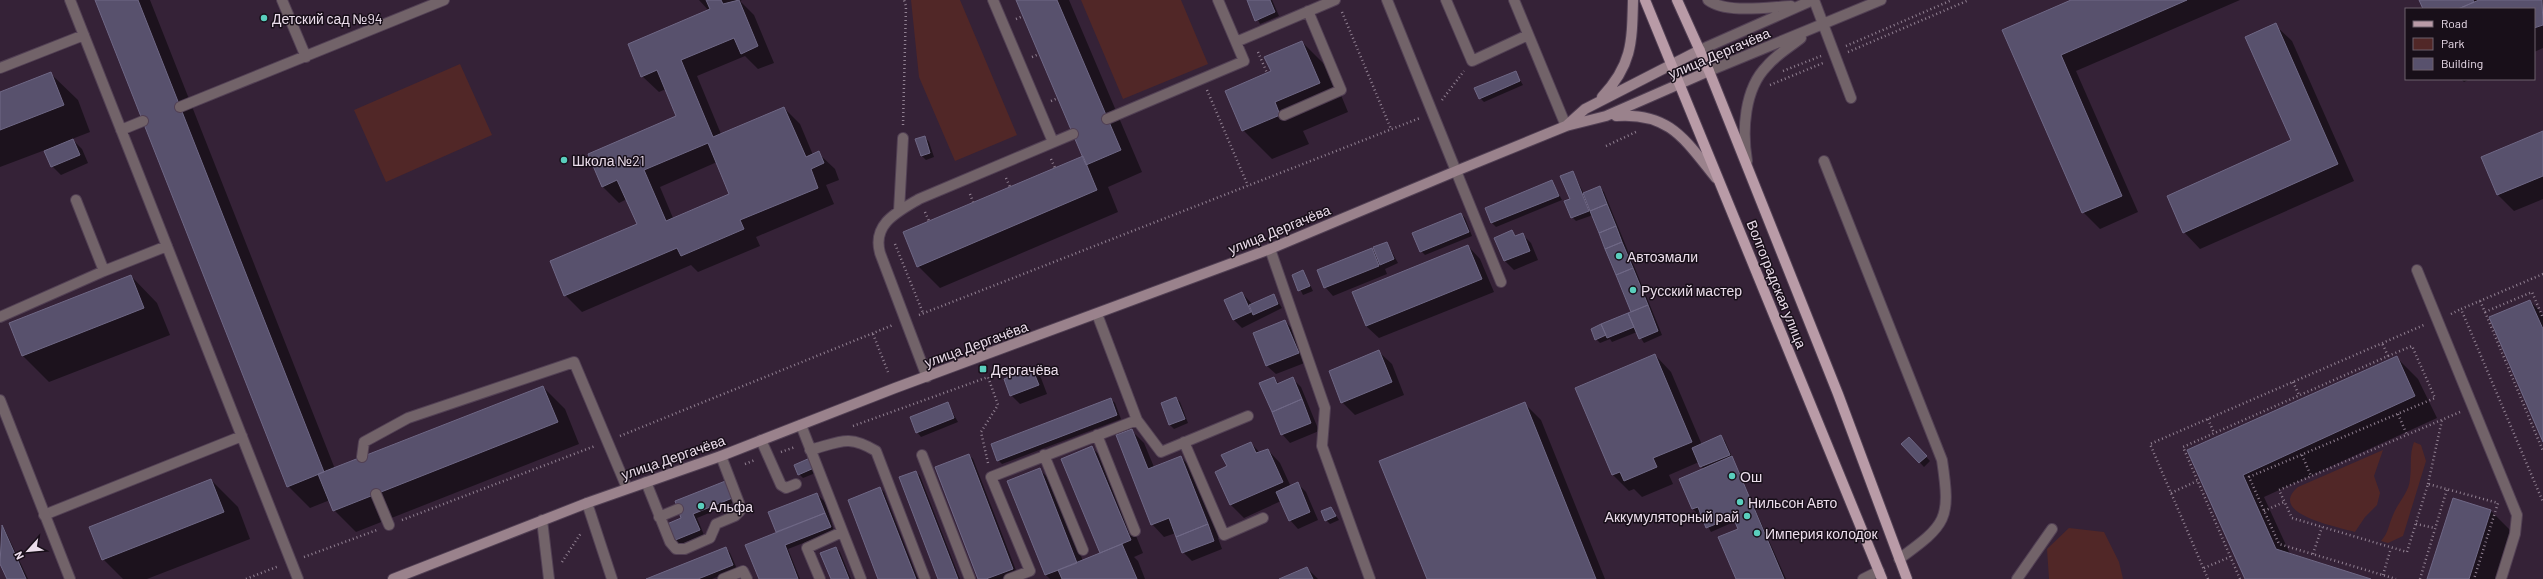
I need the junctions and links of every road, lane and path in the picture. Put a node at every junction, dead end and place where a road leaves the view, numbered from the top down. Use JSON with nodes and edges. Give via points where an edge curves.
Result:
{"nodes":[{"id":1,"x":70,"y":0,"type":"edge"},
{"id":2,"x":282,"y":0,"type":"edge"},
{"id":3,"x":444,"y":0,"type":"edge"},
{"id":4,"x":904,"y":0,"type":"edge"},
{"id":5,"x":993,"y":0,"type":"edge"},
{"id":6,"x":1218,"y":0,"type":"edge"},
{"id":7,"x":1387,"y":0,"type":"edge"},
{"id":8,"x":1446,"y":0,"type":"edge"},
{"id":9,"x":1514,"y":0,"type":"edge"},
{"id":10,"x":1632,"y":0,"type":"edge"},
{"id":11,"x":1645,"y":0,"type":"edge"},
{"id":12,"x":1677,"y":0,"type":"edge"},
{"id":13,"x":1708,"y":0,"type":"edge"},
{"id":14,"x":1813,"y":0,"type":"edge"},
{"id":15,"x":1881,"y":0,"type":"edge"},
{"id":16,"x":1952,"y":0,"type":"edge"},
{"id":17,"x":1969,"y":0,"type":"edge"},
{"id":18,"x":1337,"y":4,"type":"edge"},
{"id":19,"x":1797,"y":6,"type":"junction"},
{"id":20,"x":1308,"y":11,"type":"junction"},
{"id":21,"x":1824,"y":25,"type":"junction"},
{"id":22,"x":1810,"y":31,"type":"junction"},
{"id":23,"x":84,"y":35,"type":"junction"},
{"id":24,"x":1528,"y":35,"type":"junction"},
{"id":25,"x":1236,"y":42,"type":"junction"},
{"id":26,"x":1700,"y":50,"type":"junction"},
{"id":27,"x":1835,"y":54,"type":"junction"},
{"id":28,"x":306,"y":57,"type":"junction"},
{"id":29,"x":1472,"y":61,"type":"junction"},
{"id":30,"x":1263,"y":64,"type":"dead end"},
{"id":31,"x":1673,"y":64,"type":"junction"},
{"id":32,"x":0,"y":68,"type":"edge"},
{"id":33,"x":1709,"y":71,"type":"junction"},
{"id":34,"x":1267,"y":73,"type":"dead end"},
{"id":35,"x":1777,"y":74,"type":"dead end"},
{"id":36,"x":1202,"y":79,"type":"junction"},
{"id":37,"x":1767,"y":82,"type":"dead end"},
{"id":38,"x":1680,"y":84,"type":"junction"},
{"id":39,"x":1851,"y":98,"type":"dead end"},
{"id":40,"x":1598,"y":102,"type":"junction"},
{"id":41,"x":180,"y":107,"type":"dead end"},
{"id":42,"x":1432,"y":113,"type":"junction"},
{"id":43,"x":1284,"y":115,"type":"dead end"},
{"id":44,"x":1606,"y":116,"type":"junction"},
{"id":45,"x":1107,"y":119,"type":"dead end"},
{"id":46,"x":143,"y":121,"type":"dead end"},
{"id":47,"x":1566,"y":126,"type":"junction"},
{"id":48,"x":1391,"y":129,"type":"junction"},
{"id":49,"x":121,"y":130,"type":"junction"},
{"id":50,"x":1639,"y":131,"type":"dead end"},
{"id":51,"x":1073,"y":134,"type":"dead end"},
{"id":52,"x":903,"y":138,"type":"joint"},
{"id":53,"x":1054,"y":142,"type":"junction"},
{"id":54,"x":1606,"y":146,"type":"dead end"},
{"id":55,"x":1824,"y":160,"type":"dead end"},
{"id":56,"x":1456,"y":170,"type":"junction"},
{"id":57,"x":1751,"y":180,"type":"junction"},
{"id":58,"x":1722,"y":185,"type":"junction"},
{"id":59,"x":1248,"y":186,"type":"junction"},
{"id":60,"x":76,"y":200,"type":"dead end"},
{"id":61,"x":898,"y":212,"type":"junction"},
{"id":62,"x":886,"y":223,"type":"junction"},
{"id":63,"x":167,"y":246,"type":"junction"},
{"id":64,"x":1270,"y":249,"type":"junction"},
{"id":65,"x":2417,"y":270,"type":"dead end"},
{"id":66,"x":104,"y":271,"type":"junction"},
{"id":67,"x":2543,"y":274,"type":"edge"},
{"id":68,"x":1501,"y":282,"type":"dead end"},
{"id":69,"x":2480,"y":301,"type":"junction"},
{"id":70,"x":2461,"y":309,"type":"junction"},
{"id":71,"x":2484,"y":312,"type":"junction"},
{"id":72,"x":923,"y":313,"type":"junction"},
{"id":73,"x":1097,"y":314,"type":"junction"},
{"id":74,"x":0,"y":317,"type":"edge"},
{"id":75,"x":2543,"y":318,"type":"edge"},
{"id":76,"x":2437,"y":319,"type":"junction"},
{"id":77,"x":905,"y":320,"type":"junction"},
{"id":78,"x":873,"y":334,"type":"junction"},
{"id":79,"x":2382,"y":343,"type":"junction"},
{"id":80,"x":2388,"y":356,"type":"junction"},
{"id":81,"x":888,"y":372,"type":"dead end"},
{"id":82,"x":927,"y":377,"type":"junction"},
{"id":83,"x":2293,"y":382,"type":"junction"},
{"id":84,"x":2299,"y":395,"type":"junction"},
{"id":85,"x":0,"y":400,"type":"edge"},
{"id":86,"x":2473,"y":407,"type":"junction"},
{"id":87,"x":2398,"y":414,"type":"junction"},
{"id":88,"x":1248,"y":416,"type":"dead end"},
{"id":89,"x":2208,"y":419,"type":"junction"},
{"id":90,"x":4,"y":420,"type":"edge"},
{"id":91,"x":1137,"y":420,"type":"junction"},
{"id":92,"x":2442,"y":420,"type":"junction"},
{"id":93,"x":800,"y":425,"type":"junction"},
{"id":94,"x":2214,"y":433,"type":"junction"},
{"id":95,"x":1097,"y":435,"type":"junction"},
{"id":96,"x":2407,"y":435,"type":"junction"},
{"id":97,"x":242,"y":436,"type":"junction"},
{"id":98,"x":761,"y":440,"type":"junction"},
{"id":99,"x":607,"y":442,"type":"junction"},
{"id":100,"x":1184,"y":442,"type":"junction"},
{"id":101,"x":810,"y":450,"type":"junction"},
{"id":102,"x":2543,"y":452,"type":"edge"},
{"id":103,"x":922,"y":455,"type":"dead end"},
{"id":104,"x":1044,"y":455,"type":"junction"},
{"id":105,"x":2302,"y":455,"type":"junction"},
{"id":106,"x":721,"y":456,"type":"junction"},
{"id":107,"x":362,"y":457,"type":"dead end"},
{"id":108,"x":2312,"y":476,"type":"junction"},
{"id":109,"x":2197,"y":481,"type":"junction"},
{"id":110,"x":646,"y":482,"type":"junction"},
{"id":111,"x":796,"y":484,"type":"dead end"},
{"id":112,"x":2428,"y":484,"type":"junction"},
{"id":113,"x":627,"y":488,"type":"junction"},
{"id":114,"x":2447,"y":489,"type":"junction"},
{"id":115,"x":2171,"y":493,"type":"junction"},
{"id":116,"x":376,"y":494,"type":"dead end"},
{"id":117,"x":2284,"y":502,"type":"junction"},
{"id":118,"x":2543,"y":502,"type":"edge"},
{"id":119,"x":587,"y":503,"type":"junction"},
{"id":120,"x":678,"y":510,"type":"dead end"},
{"id":121,"x":2264,"y":511,"type":"junction"},
{"id":122,"x":44,"y":515,"type":"junction"},
{"id":123,"x":659,"y":517,"type":"junction"},
{"id":124,"x":1263,"y":518,"type":"dead end"},
{"id":125,"x":542,"y":520,"type":"junction"},
{"id":126,"x":2416,"y":524,"type":"junction"},
{"id":127,"x":389,"y":526,"type":"junction"},
{"id":128,"x":2322,"y":527,"type":"junction"},
{"id":129,"x":2435,"y":528,"type":"junction"},
{"id":130,"x":2052,"y":529,"type":"dead end"},
{"id":131,"x":1134,"y":531,"type":"dead end"},
{"id":132,"x":842,"y":532,"type":"junction"},
{"id":133,"x":2391,"y":548,"type":"junction"},
{"id":134,"x":1082,"y":550,"type":"dead end"},
{"id":135,"x":2314,"y":554,"type":"junction"},
{"id":136,"x":2230,"y":557,"type":"junction"},
{"id":137,"x":1899,"y":559,"type":"junction"},
{"id":138,"x":291,"y":561,"type":"junction"},
{"id":139,"x":2204,"y":568,"type":"junction"},
{"id":140,"x":1880,"y":575,"type":"edge"},
{"id":141,"x":2383,"y":575,"type":"junction"},
{"id":142,"x":70,"y":579,"type":"edge"},
{"id":143,"x":246,"y":579,"type":"edge"},
{"id":144,"x":298,"y":579,"type":"edge"},
{"id":145,"x":392,"y":579,"type":"edge"},
{"id":146,"x":549,"y":579,"type":"edge"},
{"id":147,"x":612,"y":579,"type":"edge"},
{"id":148,"x":724,"y":579,"type":"edge"},
{"id":149,"x":746,"y":579,"type":"edge"},
{"id":150,"x":820,"y":579,"type":"edge"},
{"id":151,"x":861,"y":579,"type":"edge"},
{"id":152,"x":925,"y":579,"type":"edge"},
{"id":153,"x":970,"y":579,"type":"edge"},
{"id":154,"x":1009,"y":579,"type":"edge"},
{"id":155,"x":1370,"y":579,"type":"edge"},
{"id":156,"x":1863,"y":579,"type":"edge"},
{"id":157,"x":1907,"y":579,"type":"edge"},
{"id":158,"x":2017,"y":579,"type":"edge"},
{"id":159,"x":2208,"y":579,"type":"edge"},
{"id":160,"x":2240,"y":579,"type":"edge"},
{"id":161,"x":2396,"y":579,"type":"edge"},
{"id":162,"x":2420,"y":579,"type":"edge"},
{"id":163,"x":2474,"y":579,"type":"edge"},
{"id":164,"x":2501,"y":579,"type":"edge"}],
"edges":[{"from":1,"to":23,"type":"street"},
{"from":2,"to":28,"type":"street"},
{"from":3,"to":28,"type":"street"},
{"from":4,"to":52,"type":"path","via":[[906,6]]},
{"from":5,"to":53,"type":"street"},
{"from":6,"to":25,"type":"street"},
{"from":7,"to":42,"type":"street"},
{"from":8,"to":29,"type":"street"},
{"from":9,"to":24,"type":"street"},
{"from":10,"to":40,"type":"street","via":[[1631,43],[1627,60],[1622,73]]},
{"from":11,"to":31,"type":"main road","name":"Волгоградская улица"},
{"from":12,"to":26,"type":"main road","name":"Волгоградская улица"},
{"from":13,"to":19,"type":"street","via":[[1713,4],[1740,8]]},
{"from":14,"to":19,"type":"street","name":"улица Дергачёва"},
{"from":14,"to":21,"type":"street"},
{"from":15,"to":21,"type":"street","name":"улица Дергачёва"},
{"from":16,"to":27,"type":"path"},
{"from":17,"to":27,"type":"path"},
{"from":18,"to":20,"type":"street"},
{"from":18,"to":48,"type":"path"},
{"from":19,"to":26,"type":"street","name":"улица Дергачёва"},
{"from":20,"to":25,"type":"street"},
{"from":20,"to":43,"type":"street","via":[[1342,90]]},
{"from":21,"to":22,"type":"street","name":"улица Дергачёва"},
{"from":21,"to":27,"type":"street"},
{"from":22,"to":33,"type":"street","name":"улица Дергачёва"},
{"from":22,"to":57,"type":"street","via":[[1766,66],[1756,83],[1744,125],[1744,143]]},
{"from":23,"to":32,"type":"street"},
{"from":23,"to":49,"type":"street"},
{"from":24,"to":29,"type":"street"},
{"from":24,"to":47,"type":"street"},
{"from":25,"to":36,"type":"street","via":[[1244,61]]},
{"from":26,"to":31,"type":"street","name":"улица Дергачёва"},
{"from":26,"to":33,"type":"main road","name":"Волгоградская улица"},
{"from":27,"to":35,"type":"path"},
{"from":27,"to":37,"type":"path","via":[[1764,88]]},
{"from":27,"to":39,"type":"street"},
{"from":28,"to":41,"type":"street"},
{"from":29,"to":42,"type":"path"},
{"from":30,"to":34,"type":"path"},
{"from":31,"to":38,"type":"main road","name":"Волгоградская улица"},
{"from":31,"to":40,"type":"street","name":"улица Дергачёва"},
{"from":33,"to":38,"type":"street","name":"улица Дергачёва"},
{"from":33,"to":57,"type":"main road","name":"Волгоградская улица"},
{"from":36,"to":45,"type":"street"},
{"from":36,"to":59,"type":"path"},
{"from":38,"to":44,"type":"street","name":"улица Дергачёва"},
{"from":38,"to":58,"type":"main road","name":"Волгоградская улица"},
{"from":40,"to":47,"type":"street","name":"улица Дергачёва","via":[[1585,109]]},
{"from":42,"to":48,"type":"path"},
{"from":42,"to":56,"type":"street"},
{"from":44,"to":47,"type":"street","name":"улица Дергачёва"},
{"from":44,"to":58,"type":"street","via":[[1640,116],[1666,124],[1690,145]]},
{"from":46,"to":49,"type":"street"},
{"from":47,"to":56,"type":"street","name":"улица Дергачёва"},
{"from":48,"to":59,"type":"path"},
{"from":49,"to":63,"type":"street"},
{"from":50,"to":54,"type":"path"},
{"from":51,"to":53,"type":"street"},
{"from":52,"to":61,"type":"street"},
{"from":53,"to":61,"type":"street","via":[[920,199]]},
{"from":55,"to":137,"type":"street","via":[[1942,460],[1947,495],[1942,523]]},
{"from":56,"to":64,"type":"street","name":"улица Дергачёва"},
{"from":56,"to":68,"type":"street"},
{"from":57,"to":137,"type":"main road","name":"Волгоградская улица","via":[[1838,394]]},
{"from":58,"to":140,"type":"main road","name":"Волгоградская улица"},
{"from":59,"to":72,"type":"path"},
{"from":60,"to":66,"type":"street"},
{"from":61,"to":62,"type":"street"},
{"from":62,"to":72,"type":"path"},
{"from":62,"to":77,"type":"street","via":[[879,232],[877,242]]},
{"from":63,"to":66,"type":"street"},
{"from":63,"to":97,"type":"street"},
{"from":64,"to":73,"type":"street","name":"улица Дергачёва"},
{"from":64,"to":155,"type":"street","via":[[1325,408],[1322,446]]},
{"from":65,"to":76,"type":"street"},
{"from":66,"to":74,"type":"street"},
{"from":67,"to":69,"type":"path"},
{"from":69,"to":70,"type":"path"},
{"from":69,"to":71,"type":"path"},
{"from":70,"to":76,"type":"path"},
{"from":70,"to":118,"type":"path"},
{"from":71,"to":75,"type":"path","via":[[2532,292]]},
{"from":71,"to":102,"type":"path"},
{"from":72,"to":77,"type":"path"},
{"from":73,"to":82,"type":"street","name":"улица Дергачёва"},
{"from":73,"to":91,"type":"street"},
{"from":76,"to":79,"type":"path"},
{"from":76,"to":86,"type":"street"},
{"from":77,"to":78,"type":"path"},
{"from":77,"to":82,"type":"street"},
{"from":78,"to":81,"type":"path"},
{"from":78,"to":99,"type":"path"},
{"from":79,"to":80,"type":"path"},
{"from":79,"to":83,"type":"path"},
{"from":80,"to":84,"type":"path"},
{"from":80,"to":87,"type":"path","via":[[2412,346],[2435,398]]},
{"from":82,"to":93,"type":"street","name":"улица Дергачёва"},
{"from":83,"to":84,"type":"path"},
{"from":83,"to":89,"type":"path"},
{"from":84,"to":94,"type":"path"},
{"from":85,"to":90,"type":"street"},
{"from":86,"to":92,"type":"path"},
{"from":86,"to":164,"type":"street","via":[[2517,515],[2515,534]]},
{"from":87,"to":96,"type":"path"},
{"from":87,"to":105,"type":"path"},
{"from":88,"to":100,"type":"street"},
{"from":89,"to":94,"type":"path"},
{"from":89,"to":115,"type":"path","via":[[2150,444]]},
{"from":90,"to":122,"type":"street"},
{"from":91,"to":95,"type":"street"},
{"from":91,"to":100,"type":"street","via":[[1161,452]]},
{"from":92,"to":96,"type":"path"},
{"from":92,"to":112,"type":"path"},
{"from":93,"to":98,"type":"street","name":"улица Дергачёва"},
{"from":93,"to":101,"type":"street"},
{"from":94,"to":109,"type":"path","via":[[2183,447]]},
{"from":95,"to":104,"type":"street"},
{"from":95,"to":131,"type":"street"},
{"from":96,"to":108,"type":"path"},
{"from":97,"to":122,"type":"street"},
{"from":97,"to":138,"type":"street"},
{"from":98,"to":106,"type":"street","name":"улица Дергачёва"},
{"from":98,"to":111,"type":"street","via":[[781,485],[786,488]]},
{"from":99,"to":107,"type":"street","via":[[574,362],[408,418],[364,442]]},
{"from":99,"to":113,"type":"street"},
{"from":99,"to":127,"type":"path"},
{"from":100,"to":124,"type":"street","via":[[1224,535]]},
{"from":101,"to":132,"type":"street"},
{"from":101,"to":152,"type":"street","via":[[844,440],[860,441],[876,451]]},
{"from":103,"to":153,"type":"street"},
{"from":104,"to":134,"type":"street"},
{"from":104,"to":154,"type":"street","via":[[991,477],[1030,571]]},
{"from":105,"to":108,"type":"path"},
{"from":105,"to":121,"type":"path","via":[[2249,477]]},
{"from":106,"to":110,"type":"street","name":"улица Дергачёва"},
{"from":106,"to":123,"type":"street","via":[[740,507],[738,514],[716,524],[710,538],[685,549],[672,547]]},
{"from":108,"to":117,"type":"path","via":[[2279,490]]},
{"from":109,"to":115,"type":"path"},
{"from":109,"to":136,"type":"path"},
{"from":110,"to":113,"type":"street","name":"улица Дергачёва"},
{"from":110,"to":123,"type":"street"},
{"from":112,"to":114,"type":"path"},
{"from":112,"to":126,"type":"path"},
{"from":113,"to":119,"type":"street","name":"улица Дергачёва"},
{"from":114,"to":129,"type":"path"},
{"from":114,"to":163,"type":"path","via":[[2498,504]]},
{"from":115,"to":139,"type":"path"},
{"from":116,"to":127,"type":"street"},
{"from":117,"to":121,"type":"path"},
{"from":117,"to":128,"type":"path","via":[[2292,518]]},
{"from":119,"to":125,"type":"street","name":"улица Дергачёва"},
{"from":119,"to":147,"type":"street"},
{"from":120,"to":123,"type":"street"},
{"from":121,"to":135,"type":"path","via":[[2279,544]]},
{"from":122,"to":142,"type":"street"},
{"from":125,"to":145,"type":"street","name":"улица Дергачёва"},
{"from":125,"to":146,"type":"street"},
{"from":126,"to":129,"type":"path"},
{"from":126,"to":133,"type":"path","via":[[2407,552]]},
{"from":127,"to":138,"type":"path"},
{"from":128,"to":133,"type":"path"},
{"from":128,"to":135,"type":"path"},
{"from":129,"to":162,"type":"path"},
{"from":130,"to":158,"type":"street"},
{"from":132,"to":150,"type":"street","via":[[807,548]]},
{"from":132,"to":151,"type":"street"},
{"from":133,"to":141,"type":"path"},
{"from":135,"to":141,"type":"path"},
{"from":136,"to":139,"type":"path"},
{"from":136,"to":160,"type":"path"},
{"from":137,"to":157,"type":"main road","name":"Волгоградская улица"},
{"from":138,"to":143,"type":"path"},
{"from":138,"to":144,"type":"street"},
{"from":139,"to":159,"type":"path"},
{"from":140,"to":156,"type":"street"},
{"from":141,"to":161,"type":"path"},
{"from":148,"to":149,"type":"street","via":[[743,571]]}]}
